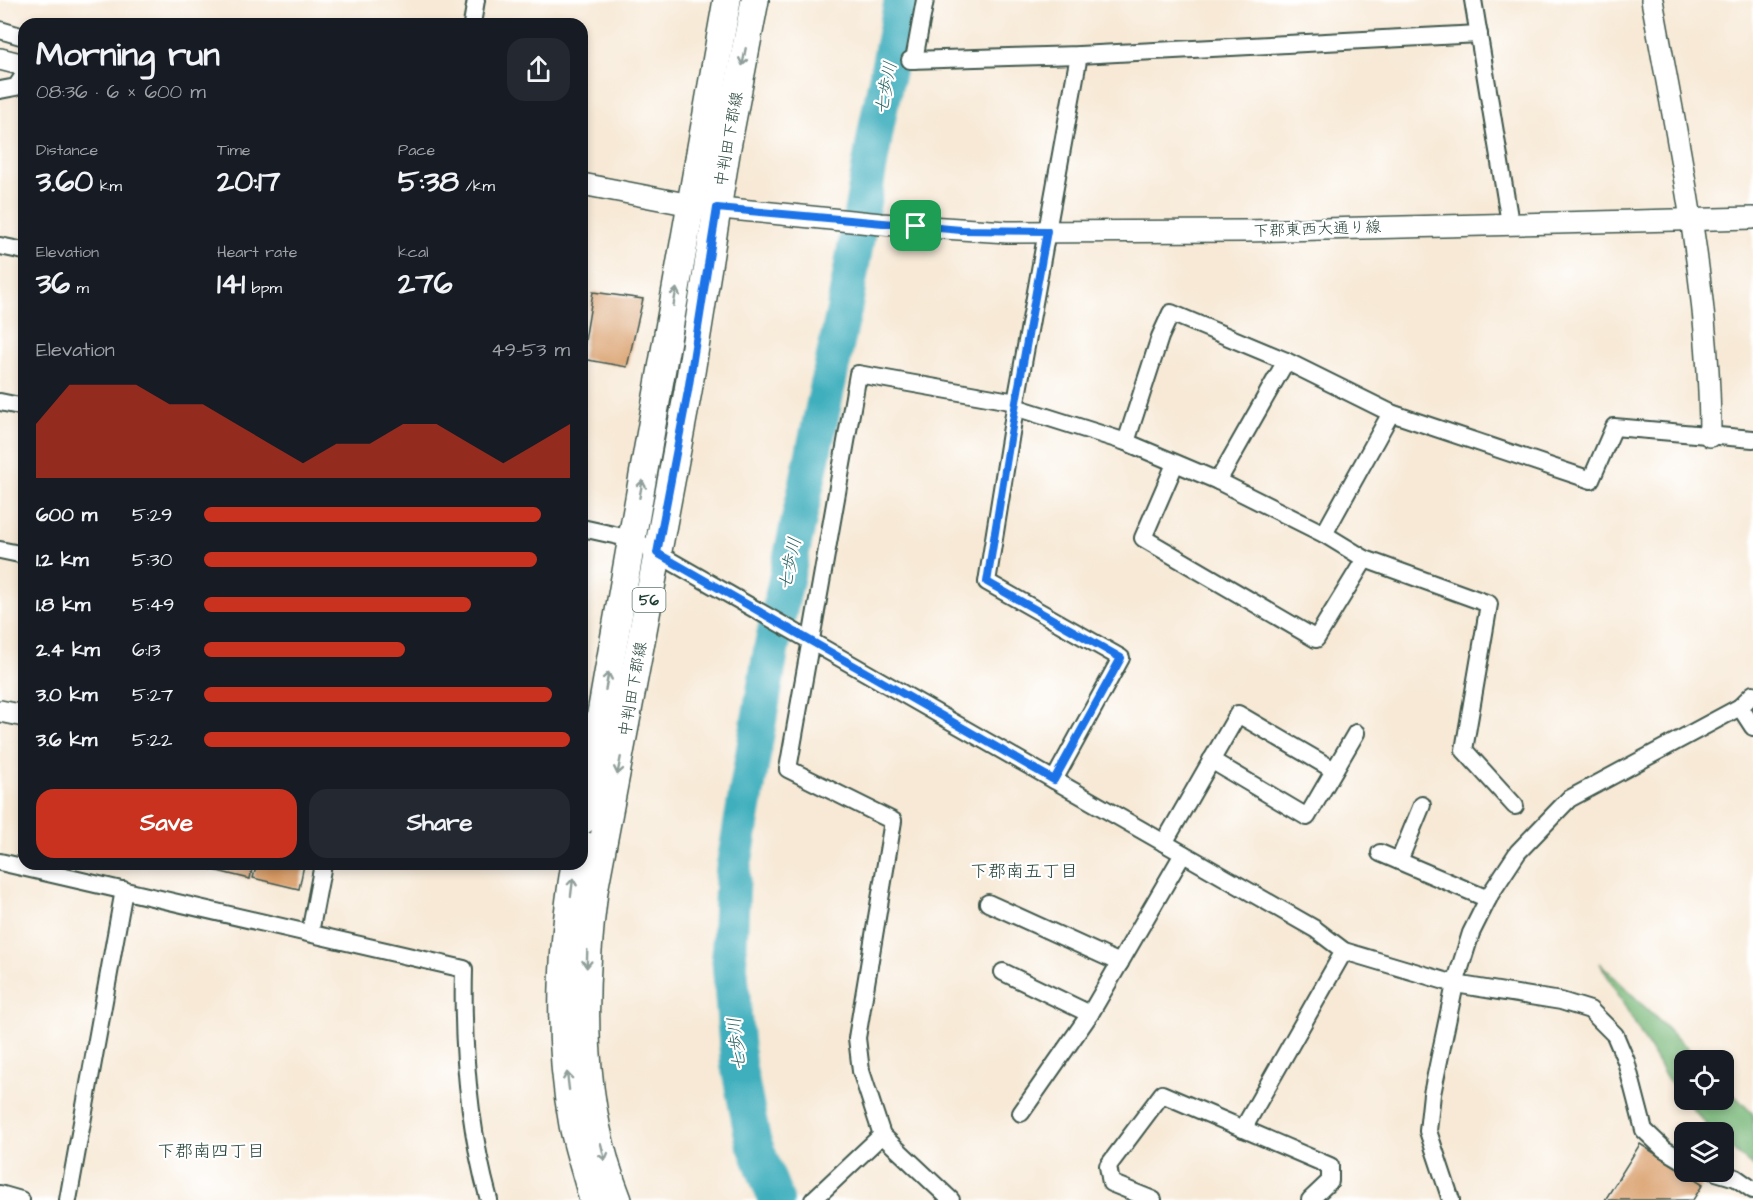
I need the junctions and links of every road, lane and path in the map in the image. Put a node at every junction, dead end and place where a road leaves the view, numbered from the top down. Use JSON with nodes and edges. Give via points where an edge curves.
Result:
{"nodes":[{"id":1,"x":476,"y":0,"type":"edge"},
{"id":2,"x":727,"y":0,"type":"edge"},
{"id":3,"x":755,"y":0,"type":"edge"},
{"id":4,"x":925,"y":0,"type":"edge"},
{"id":5,"x":1473,"y":0,"type":"edge"},
{"id":6,"x":1652,"y":0,"type":"edge"},
{"id":7,"x":473,"y":18,"type":"edge"},
{"id":8,"x":0,"y":30,"type":"edge"},
{"id":9,"x":1479,"y":34,"type":"junction"},
{"id":10,"x":18,"y":35,"type":"edge"},
{"id":11,"x":1079,"y":55,"type":"junction"},
{"id":12,"x":0,"y":59,"type":"edge"},
{"id":13,"x":18,"y":64,"type":"edge"},
{"id":14,"x":18,"y":84,"type":"edge"},
{"id":15,"x":0,"y":90,"type":"edge"},
{"id":16,"x":588,"y":185,"type":"edge"},
{"id":17,"x":704,"y":206,"type":"junction"},
{"id":18,"x":1753,"y":218,"type":"edge"},
{"id":19,"x":1692,"y":219,"type":"junction"},
{"id":20,"x":1510,"y":224,"type":"junction"},
{"id":21,"x":1047,"y":231,"type":"junction"},
{"id":22,"x":0,"y":246,"type":"edge"},
{"id":23,"x":18,"y":250,"type":"edge"},
{"id":24,"x":1286,"y":361,"type":"junction"},
{"id":25,"x":0,"y":402,"type":"edge"},
{"id":26,"x":1015,"y":405,"type":"junction"},
{"id":27,"x":18,"y":406,"type":"edge"},
{"id":28,"x":1391,"y":413,"type":"junction"},
{"id":29,"x":1710,"y":435,"type":"junction"},
{"id":30,"x":1753,"y":439,"type":"edge"},
{"id":31,"x":1126,"y":442,"type":"junction"},
{"id":32,"x":1175,"y":464,"type":"junction"},
{"id":33,"x":1218,"y":480,"type":"junction"},
{"id":34,"x":588,"y":529,"type":"edge"},
{"id":35,"x":1324,"y":534,"type":"junction"},
{"id":36,"x":632,"y":539,"type":"junction"},
{"id":37,"x":0,"y":550,"type":"edge"},
{"id":38,"x":657,"y":553,"type":"junction"},
{"id":39,"x":18,"y":554,"type":"edge"},
{"id":40,"x":1365,"y":559,"type":"junction"},
{"id":41,"x":805,"y":637,"type":"junction"},
{"id":42,"x":1753,"y":694,"type":"edge"},
{"id":43,"x":1740,"y":707,"type":"junction"},
{"id":44,"x":0,"y":711,"type":"edge"},
{"id":45,"x":18,"y":715,"type":"edge"},
{"id":46,"x":1753,"y":727,"type":"edge"},
{"id":47,"x":1356,"y":733,"type":"dead end"},
{"id":48,"x":1211,"y":760,"type":"junction"},
{"id":49,"x":1334,"y":770,"type":"junction"},
{"id":50,"x":1054,"y":780,"type":"junction"},
{"id":51,"x":588,"y":788,"type":"edge"},
{"id":52,"x":1422,"y":805,"type":"dead end"},
{"id":53,"x":1515,"y":806,"type":"dead end"},
{"id":54,"x":1164,"y":843,"type":"junction"},
{"id":55,"x":592,"y":844,"type":"edge"},
{"id":56,"x":1380,"y":853,"type":"dead end"},
{"id":57,"x":1184,"y":854,"type":"junction"},
{"id":58,"x":1399,"y":861,"type":"junction"},
{"id":59,"x":0,"y":864,"type":"edge"},
{"id":60,"x":18,"y":868,"type":"edge"},
{"id":61,"x":29,"y":870,"type":"edge"},
{"id":62,"x":322,"y":870,"type":"edge"},
{"id":63,"x":574,"y":870,"type":"edge"},
{"id":64,"x":124,"y":890,"type":"junction"},
{"id":65,"x":1488,"y":899,"type":"junction"},
{"id":66,"x":988,"y":903,"type":"dead end"},
{"id":67,"x":310,"y":933,"type":"junction"},
{"id":68,"x":1344,"y":951,"type":"junction"},
{"id":69,"x":1120,"y":963,"type":"junction"},
{"id":70,"x":1003,"y":972,"type":"dead end"},
{"id":71,"x":1455,"y":984,"type":"junction"},
{"id":72,"x":1090,"y":1014,"type":"junction"},
{"id":73,"x":1021,"y":1113,"type":"dead end"},
{"id":74,"x":1243,"y":1129,"type":"junction"},
{"id":75,"x":882,"y":1135,"type":"junction"},
{"id":76,"x":1674,"y":1155,"type":"edge"},
{"id":77,"x":1734,"y":1177,"type":"edge"},
{"id":78,"x":1753,"y":1190,"type":"edge"},
{"id":79,"x":0,"y":1194,"type":"edge"},
{"id":80,"x":21,"y":1200,"type":"edge"},
{"id":81,"x":68,"y":1200,"type":"edge"},
{"id":82,"x":489,"y":1200,"type":"edge"},
{"id":83,"x":593,"y":1200,"type":"edge"},
{"id":84,"x":618,"y":1200,"type":"edge"},
{"id":85,"x":813,"y":1200,"type":"edge"},
{"id":86,"x":951,"y":1200,"type":"edge"},
{"id":87,"x":1153,"y":1200,"type":"edge"},
{"id":88,"x":1310,"y":1200,"type":"edge"},
{"id":89,"x":1451,"y":1200,"type":"edge"}],
"edges":[{"from":1,"to":7,"type":"street"},
{"from":2,"to":17,"type":"main road","name":"中判田下郡線","number":"56"},
{"from":3,"to":17,"type":"main road","name":"中判田下郡線","number":"56","one_way":true},
{"from":4,"to":11,"type":"street","via":[[912,60]]},
{"from":5,"to":9,"type":"street"},
{"from":6,"to":19,"type":"street"},
{"from":8,"to":10,"type":"street"},
{"from":9,"to":11,"type":"street"},
{"from":9,"to":20,"type":"street"},
{"from":11,"to":21,"type":"street"},
{"from":12,"to":13,"type":"street"},
{"from":14,"to":15,"type":"street"},
{"from":16,"to":17,"type":"street"},
{"from":17,"to":21,"type":"street","name":"下郡東西大通り線","via":[[881,224]]},
{"from":36,"to":17,"type":"main road","name":"中判田下郡線","number":"56","one_way":true},
{"from":17,"to":38,"type":"main road","name":"中判田下郡線","number":"56","via":[[688,391]]},
{"from":18,"to":19,"type":"street","name":"下郡東西大通り線"},
{"from":19,"to":20,"type":"street","name":"下郡東西大通り線"},
{"from":19,"to":29,"type":"street","via":[[1707,354]]},
{"from":20,"to":21,"type":"street","name":"下郡東西大通り線","via":[[1246,231]]},
{"from":21,"to":26,"type":"street"},
{"from":22,"to":23,"type":"street"},
{"from":24,"to":28,"type":"street"},
{"from":24,"to":31,"type":"street","via":[[1171,313]]},
{"from":24,"to":33,"type":"street"},
{"from":25,"to":27,"type":"street"},
{"from":26,"to":31,"type":"street"},
{"from":26,"to":41,"type":"street","via":[[858,374]]},
{"from":26,"to":50,"type":"street","via":[[987,582],[1121,658]]},
{"from":28,"to":29,"type":"street","via":[[1592,480],[1614,428]]},
{"from":28,"to":35,"type":"street"},
{"from":29,"to":30,"type":"street"},
{"from":31,"to":32,"type":"street"},
{"from":32,"to":33,"type":"street"},
{"from":32,"to":40,"type":"street","via":[[1143,538],[1316,639]]},
{"from":33,"to":35,"type":"street"},
{"from":34,"to":36,"type":"street"},
{"from":35,"to":40,"type":"street"},
{"from":36,"to":38,"type":"street"},
{"from":51,"to":36,"type":"main road","name":"中判田下郡線","number":"56","one_way":true},
{"from":37,"to":39,"type":"street"},
{"from":38,"to":41,"type":"street"},
{"from":38,"to":55,"type":"main road","name":"中判田下郡線","number":"56","one_way":true,"via":[[626,733]]},
{"from":40,"to":53,"type":"street","via":[[1489,604],[1464,750]]},
{"from":41,"to":50,"type":"street"},
{"from":41,"to":75,"type":"street","via":[[788,768],[893,820],[856,1038],[861,1071]]},
{"from":42,"to":43,"type":"street"},
{"from":43,"to":46,"type":"street"},
{"from":43,"to":65,"type":"street","via":[[1569,799],[1518,852]]},
{"from":44,"to":45,"type":"street"},
{"from":47,"to":49,"type":"street"},
{"from":48,"to":49,"type":"street","via":[[1238,714]]},
{"from":48,"to":49,"type":"street","via":[[1307,817]]},
{"from":48,"to":54,"type":"street"},
{"from":50,"to":54,"type":"street"},
{"from":52,"to":58,"type":"street"},
{"from":54,"to":57,"type":"street"},
{"from":55,"to":84,"type":"main road","name":"中判田下郡線","number":"56","one_way":true,"via":[[586,1041],[593,1112]]},
{"from":56,"to":58,"type":"street"},
{"from":57,"to":68,"type":"street","via":[[1315,929]]},
{"from":57,"to":69,"type":"street"},
{"from":58,"to":65,"type":"street"},
{"from":59,"to":60,"type":"street"},
{"from":61,"to":64,"type":"street"},
{"from":62,"to":67,"type":"street"},
{"from":83,"to":63,"type":"main road","one_way":true,"via":[[573,1125],[564,1046],[562,974]]},
{"from":64,"to":67,"type":"street"},
{"from":64,"to":81,"type":"street"},
{"from":65,"to":71,"type":"street"},
{"from":66,"to":69,"type":"street"},
{"from":67,"to":82,"type":"street","via":[[464,969],[463,1019],[471,1128]]},
{"from":68,"to":71,"type":"street"},
{"from":68,"to":74,"type":"street"},
{"from":69,"to":72,"type":"street"},
{"from":70,"to":72,"type":"street"},
{"from":71,"to":76,"type":"street","via":[[1561,1001],[1595,1013],[1618,1043],[1644,1130]]},
{"from":71,"to":89,"type":"street","via":[[1428,1131]]},
{"from":72,"to":73,"type":"street"},
{"from":74,"to":87,"type":"street","via":[[1162,1094],[1108,1166],[1111,1183]]},
{"from":74,"to":88,"type":"street","via":[[1330,1166],[1330,1181]]},
{"from":75,"to":85,"type":"street"},
{"from":75,"to":86,"type":"street"},
{"from":77,"to":78,"type":"street"},
{"from":79,"to":80,"type":"street"}]}
